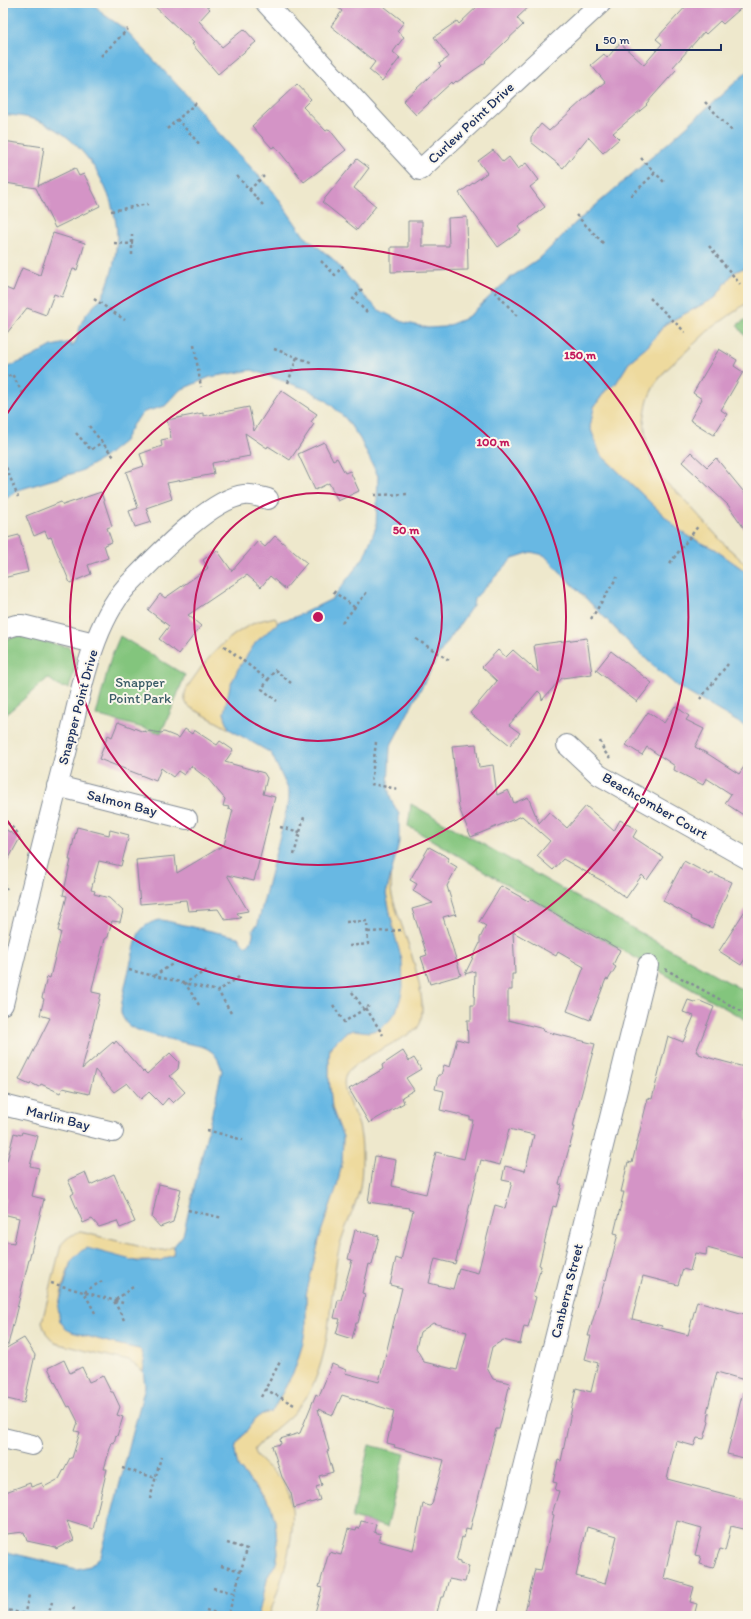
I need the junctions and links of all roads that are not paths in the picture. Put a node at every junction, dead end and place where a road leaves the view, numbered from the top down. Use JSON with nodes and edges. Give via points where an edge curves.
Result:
{"nodes":[{"id":1,"x":266,"y":3,"type":"edge"},
{"id":2,"x":601,"y":3,"type":"edge"},
{"id":3,"x":268,"y":499,"type":"dead end"},
{"id":4,"x":3,"y":629,"type":"edge"},
{"id":5,"x":94,"y":643,"type":"junction"},
{"id":6,"x":567,"y":745,"type":"dead end"},
{"id":7,"x":57,"y":786,"type":"junction"},
{"id":8,"x":187,"y":819,"type":"dead end"},
{"id":9,"x":748,"y":859,"type":"edge"},
{"id":10,"x":648,"y":965,"type":"road end"},
{"id":11,"x":3,"y":1004,"type":"edge"},
{"id":12,"x":3,"y":1105,"type":"edge"},
{"id":13,"x":113,"y":1132,"type":"dead end"},
{"id":14,"x":3,"y":1438,"type":"edge"},
{"id":15,"x":32,"y":1445,"type":"dead end"},
{"id":16,"x":486,"y":1616,"type":"edge"}],
"edges":[{"from":1,"to":2,"type":"street","name":"Curlew Point Drive","via":[[420,170]]},
{"from":3,"to":5,"type":"street","name":"Snapper Point Drive","via":[[250,495],[236,496],[218,504],[199,518],[122,592],[107,615]]},
{"from":4,"to":5,"type":"street","via":[[22,625]]},
{"from":5,"to":7,"type":"street","name":"Snapper Point Drive"},
{"from":6,"to":9,"type":"street","name":"Beachcomber Court","via":[[598,775]]},
{"from":7,"to":8,"type":"street","name":"Salmon Bay"},
{"from":7,"to":11,"type":"street","name":"Snapper Point Drive"},
{"from":10,"to":16,"type":"street","name":"Canberra Street"},
{"from":12,"to":13,"type":"street","name":"Marlin Bay"},
{"from":14,"to":15,"type":"street"}]}
